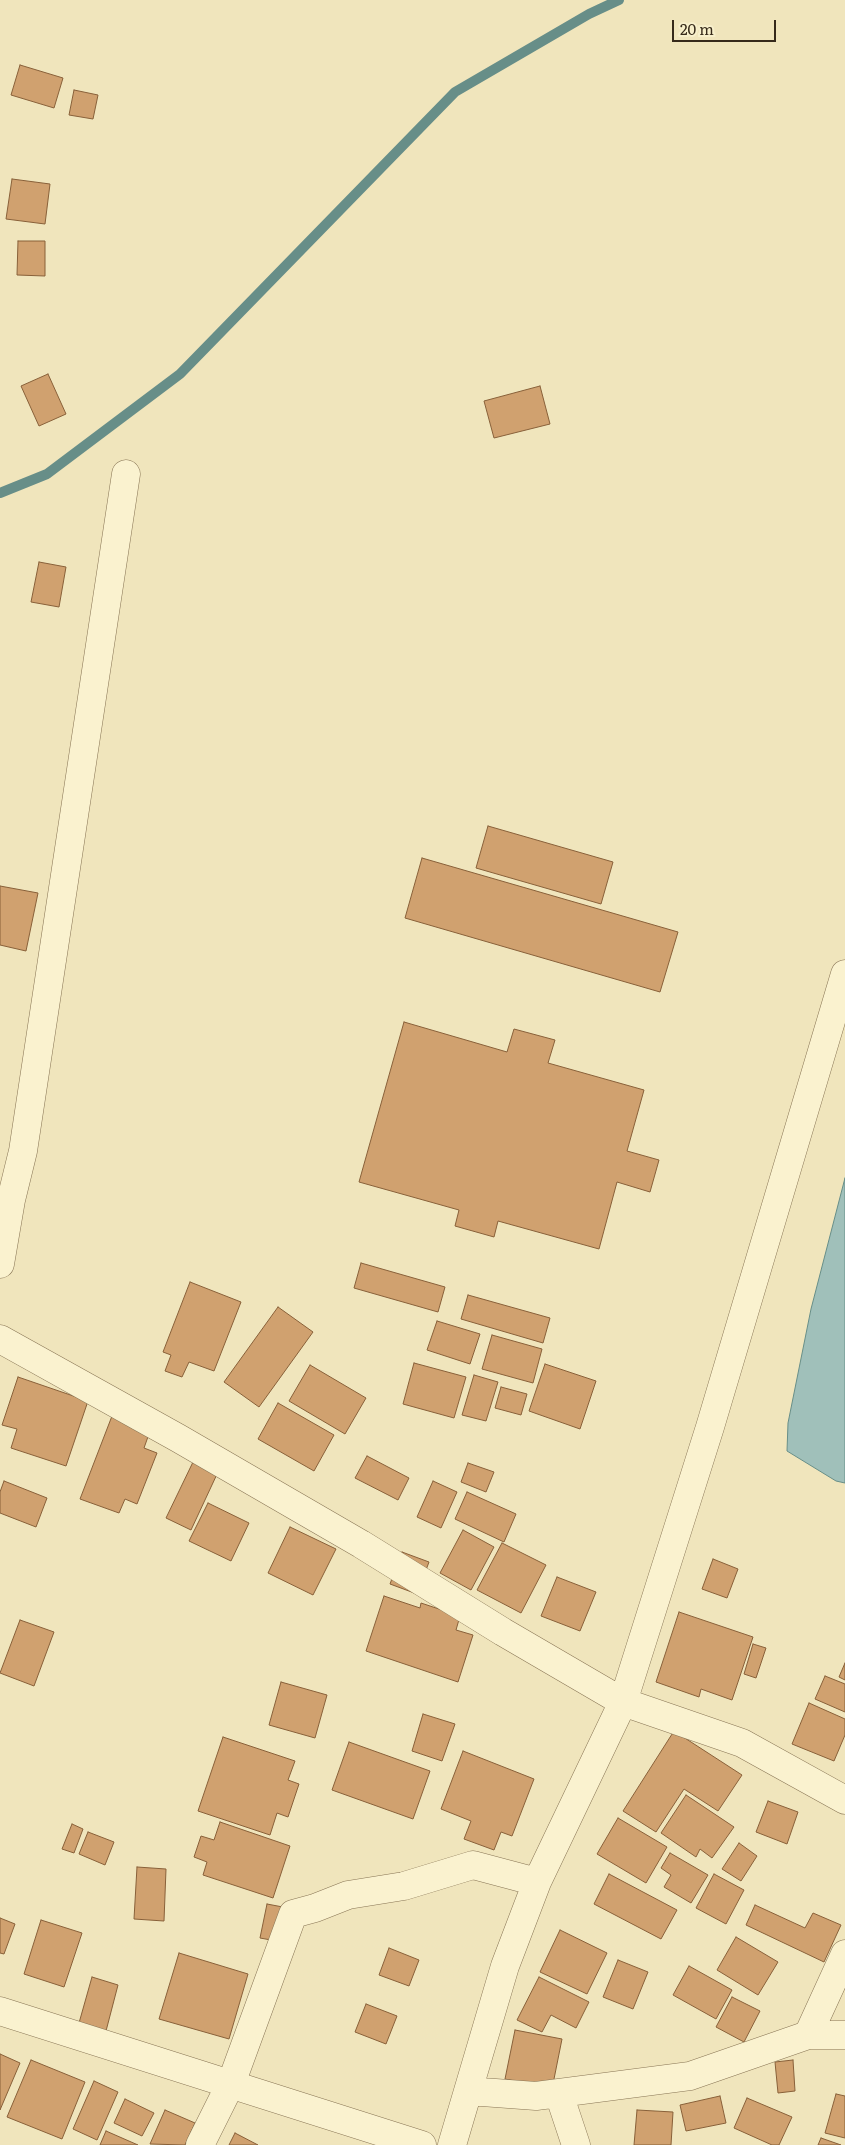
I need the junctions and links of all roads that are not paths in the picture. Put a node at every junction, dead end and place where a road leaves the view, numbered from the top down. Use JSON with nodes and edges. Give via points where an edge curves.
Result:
{"nodes":[{"id":1,"x":126,"y":474,"type":"dead end"},
{"id":2,"x":845,"y":974,"type":"edge"},
{"id":3,"x":0,"y":1264,"type":"edge"},
{"id":4,"x":0,"y":1339,"type":"edge"},
{"id":5,"x":623,"y":1702,"type":"junction"},
{"id":6,"x":845,"y":1800,"type":"edge"},
{"id":7,"x":537,"y":1882,"type":"junction"},
{"id":8,"x":845,"y":1954,"type":"edge"},
{"id":9,"x":0,"y":2011,"type":"edge"},
{"id":10,"x":808,"y":2035,"type":"junction"},
{"id":11,"x":845,"y":2036,"type":"edge"},
{"id":12,"x":230,"y":2084,"type":"junction"},
{"id":13,"x":468,"y":2091,"type":"junction"},
{"id":14,"x":559,"y":2094,"type":"junction"},
{"id":15,"x":200,"y":2145,"type":"edge"},
{"id":16,"x":422,"y":2145,"type":"edge"},
{"id":17,"x":452,"y":2145,"type":"edge"},
{"id":18,"x":576,"y":2145,"type":"edge"}],
"edges":[{"from":1,"to":3,"type":"street","via":[[23,1151]]},
{"from":2,"to":5,"type":"street","via":[[710,1427]]},
{"from":4,"to":5,"type":"street","via":[[362,1544]]},
{"from":5,"to":6,"type":"street","via":[[742,1743]]},
{"from":5,"to":7,"type":"street"},
{"from":7,"to":12,"type":"street","via":[[473,1865],[404,1886],[348,1895],[293,1914]]},
{"from":7,"to":13,"type":"street","via":[[505,1966]]},
{"from":8,"to":10,"type":"street"},
{"from":9,"to":12,"type":"street"},
{"from":10,"to":11,"type":"street"},
{"from":10,"to":14,"type":"street","via":[[690,2076]]},
{"from":12,"to":15,"type":"street"},
{"from":12,"to":16,"type":"street"},
{"from":13,"to":14,"type":"street","via":[[536,2096]]},
{"from":13,"to":17,"type":"street"},
{"from":14,"to":18,"type":"street"}]}
